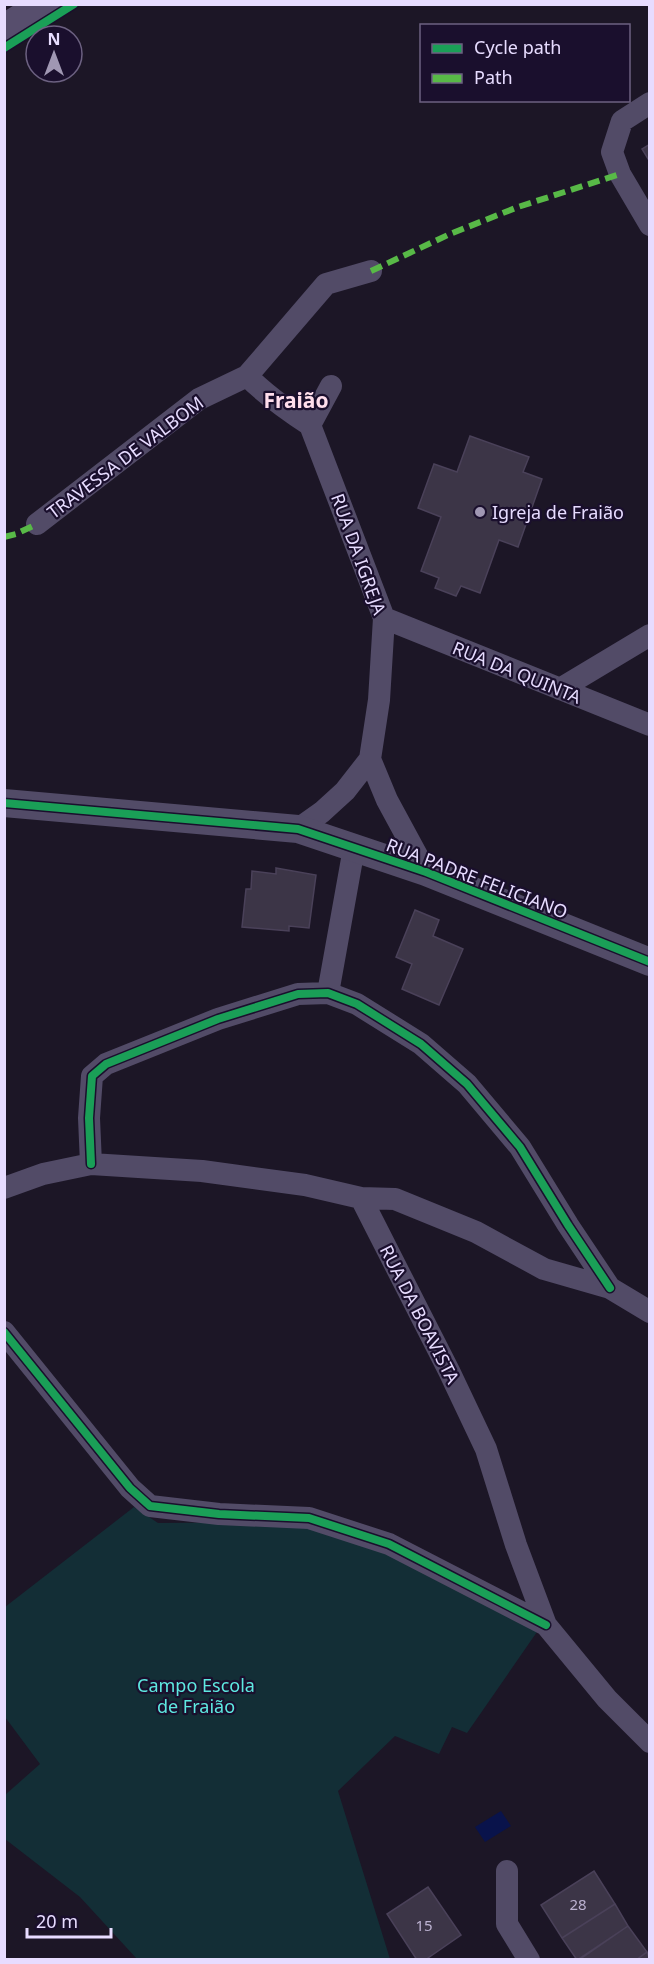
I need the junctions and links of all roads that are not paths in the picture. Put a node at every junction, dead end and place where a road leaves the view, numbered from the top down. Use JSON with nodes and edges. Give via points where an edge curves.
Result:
{"nodes":[{"id":1,"x":47,"y":4,"type":"edge"},
{"id":2,"x":4,"y":31,"type":"edge"},
{"id":3,"x":650,"y":103,"type":"edge"},
{"id":4,"x":650,"y":225,"type":"edge"},
{"id":5,"x":371,"y":271,"type":"dead end"},
{"id":6,"x":247,"y":376,"type":"junction"},
{"id":7,"x":332,"y":386,"type":"dead end"},
{"id":8,"x":310,"y":425,"type":"junction"},
{"id":9,"x":37,"y":524,"type":"dead end"},
{"id":10,"x":384,"y":618,"type":"junction"},
{"id":11,"x":650,"y":635,"type":"edge"},
{"id":12,"x":560,"y":689,"type":"junction"},
{"id":13,"x":650,"y":725,"type":"edge"},
{"id":14,"x":370,"y":759,"type":"junction"},
{"id":15,"x":4,"y":804,"type":"edge"},
{"id":16,"x":298,"y":829,"type":"junction"},
{"id":17,"x":354,"y":848,"type":"junction"},
{"id":18,"x":426,"y":872,"type":"junction"},
{"id":19,"x":650,"y":962,"type":"edge"},
{"id":20,"x":328,"y":993,"type":"junction"},
{"id":21,"x":91,"y":1164,"type":"junction"},
{"id":22,"x":4,"y":1188,"type":"edge"},
{"id":23,"x":361,"y":1198,"type":"junction"},
{"id":24,"x":610,"y":1288,"type":"junction"},
{"id":25,"x":650,"y":1312,"type":"edge"},
{"id":26,"x":4,"y":1332,"type":"edge"},
{"id":27,"x":546,"y":1625,"type":"junction"},
{"id":28,"x":650,"y":1742,"type":"edge"},
{"id":29,"x":507,"y":1871,"type":"dead end"},
{"id":30,"x":529,"y":1959,"type":"edge"}],
"edges":[{"from":1,"to":2,"type":"main road"},
{"from":3,"to":4,"type":"street","via":[[622,121],[612,152],[620,174]]},
{"from":5,"to":6,"type":"street","via":[[326,284]]},
{"from":6,"to":8,"type":"street"},
{"from":6,"to":9,"type":"street","name":"TRAVESSA DE VALBOM","via":[[199,399]]},
{"from":7,"to":8,"type":"street"},
{"from":8,"to":10,"type":"street","name":"RUA DA IGREJA"},
{"from":10,"to":12,"type":"street","name":"RUA DA QUINTA"},
{"from":10,"to":14,"type":"street","name":"RUA DA IGREJA","via":[[379,700]]},
{"from":11,"to":12,"type":"street"},
{"from":12,"to":13,"type":"street","name":"RUA DA QUINTA"},
{"from":14,"to":16,"type":"street","name":"RUA DA IGREJA","via":[[345,791]]},
{"from":14,"to":18,"type":"street"},
{"from":15,"to":16,"type":"street","name":"RUA PADRE FELICIANO"},
{"from":16,"to":17,"type":"street","name":"RUA PADRE FELICIANO"},
{"from":17,"to":18,"type":"street","name":"RUA PADRE FELICIANO"},
{"from":17,"to":20,"type":"street"},
{"from":18,"to":19,"type":"street","name":"RUA PADRE FELICIANO"},
{"from":20,"to":21,"type":"street","via":[[298,994],[218,1019],[106,1064],[92,1076]]},
{"from":20,"to":24,"type":"street","via":[[357,1005],[421,1044],[467,1084],[520,1147]]},
{"from":21,"to":22,"type":"street","via":[[43,1174]]},
{"from":21,"to":23,"type":"street","via":[[202,1171],[305,1185]]},
{"from":23,"to":24,"type":"street","via":[[395,1199],[476,1232],[544,1269]]},
{"from":23,"to":27,"type":"street","name":"RUA DA BOAVISTA","via":[[486,1449]]},
{"from":24,"to":25,"type":"street"},
{"from":26,"to":27,"type":"street","via":[[130,1488],[150,1506],[309,1518],[389,1544]]},
{"from":27,"to":28,"type":"street","name":"RUA DA BOAVISTA","via":[[607,1699]]},
{"from":29,"to":30,"type":"street","via":[[507,1924]]}]}
